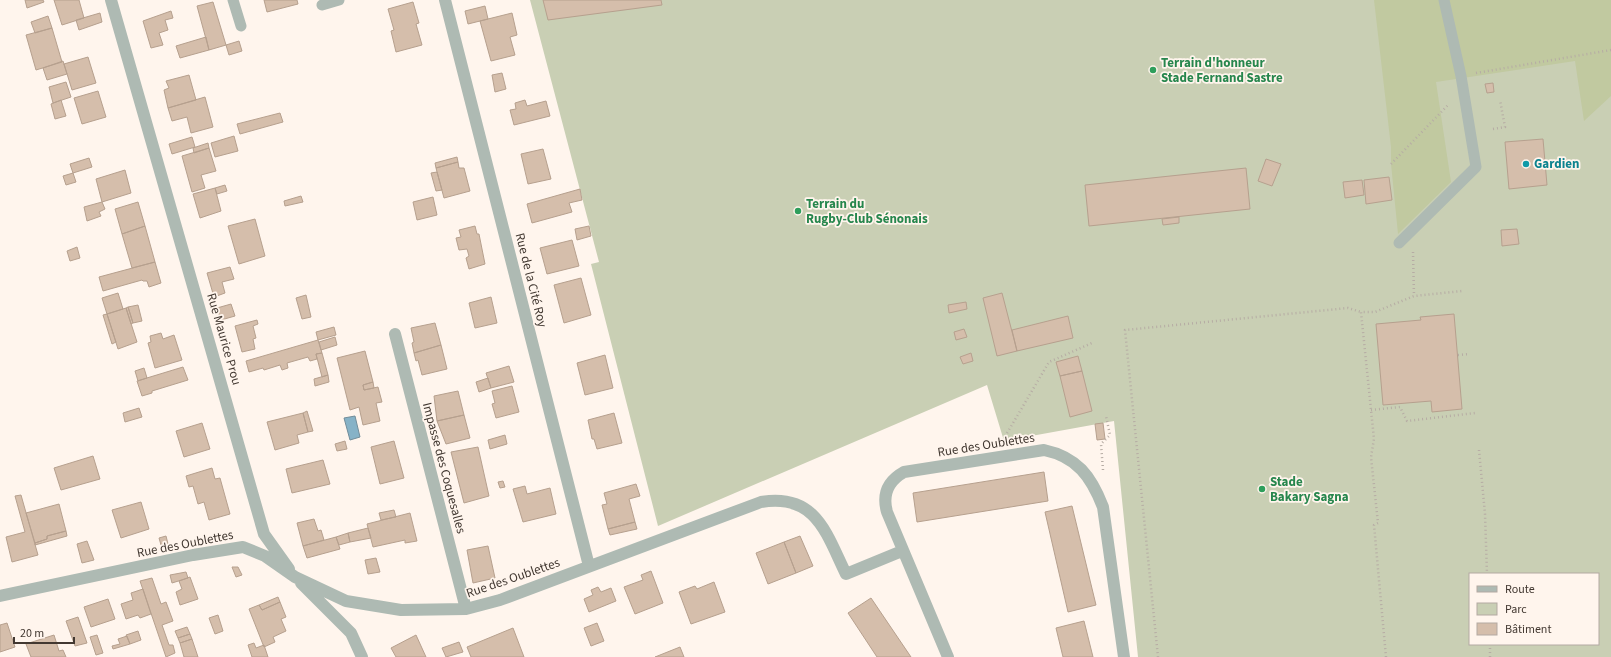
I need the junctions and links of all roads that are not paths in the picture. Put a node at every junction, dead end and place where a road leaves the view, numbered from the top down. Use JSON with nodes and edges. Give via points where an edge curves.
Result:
{"nodes":[{"id":1,"x":111,"y":0,"type":"edge"},
{"id":2,"x":233,"y":0,"type":"edge"},
{"id":3,"x":339,"y":0,"type":"edge"},
{"id":4,"x":445,"y":0,"type":"edge"},
{"id":5,"x":1444,"y":0,"type":"edge"},
{"id":6,"x":322,"y":4,"type":"dead end"},
{"id":7,"x":240,"y":26,"type":"dead end"},
{"id":8,"x":1399,"y":243,"type":"road end"},
{"id":9,"x":395,"y":334,"type":"dead end"},
{"id":10,"x":902,"y":551,"type":"junction"},
{"id":11,"x":589,"y":566,"type":"junction"},
{"id":12,"x":295,"y":577,"type":"junction"},
{"id":13,"x":0,"y":596,"type":"edge"},
{"id":14,"x":466,"y":609,"type":"junction"},
{"id":15,"x":362,"y":657,"type":"edge"},
{"id":16,"x":948,"y":657,"type":"edge"},
{"id":17,"x":1124,"y":657,"type":"edge"}],
"edges":[{"from":1,"to":12,"type":"street","name":"Rue Maurice Prou","via":[[264,534]]},
{"from":2,"to":7,"type":"lane"},
{"from":3,"to":6,"type":"lane"},
{"from":4,"to":11,"type":"street","name":"Rue de la Cité Roy"},
{"from":5,"to":8,"type":"lane","via":[[1461,76],[1476,167]]},
{"from":9,"to":14,"type":"street","name":"Impasse des Coquesalles"},
{"from":10,"to":11,"type":"street","name":"Rue des Oublettes","via":[[846,574],[823,527],[814,516],[793,502],[778,499],[761,502]]},
{"from":10,"to":16,"type":"street","name":"Rue des Oublettes"},
{"from":10,"to":17,"type":"street","name":"Rue des Oublettes","via":[[885,500],[888,486],[904,472],[1044,450],[1061,455],[1079,466],[1095,488],[1103,507]]},
{"from":11,"to":14,"type":"street","name":"Rue des Oublettes","via":[[500,600]]},
{"from":12,"to":13,"type":"street","name":"Rue des Oublettes","via":[[265,556],[244,547],[193,555]]},
{"from":12,"to":14,"type":"street","name":"Rue des Oublettes","via":[[346,601],[401,610]]},
{"from":12,"to":15,"type":"street","name":"Rue Maurice Prou","via":[[351,633]]}]}
